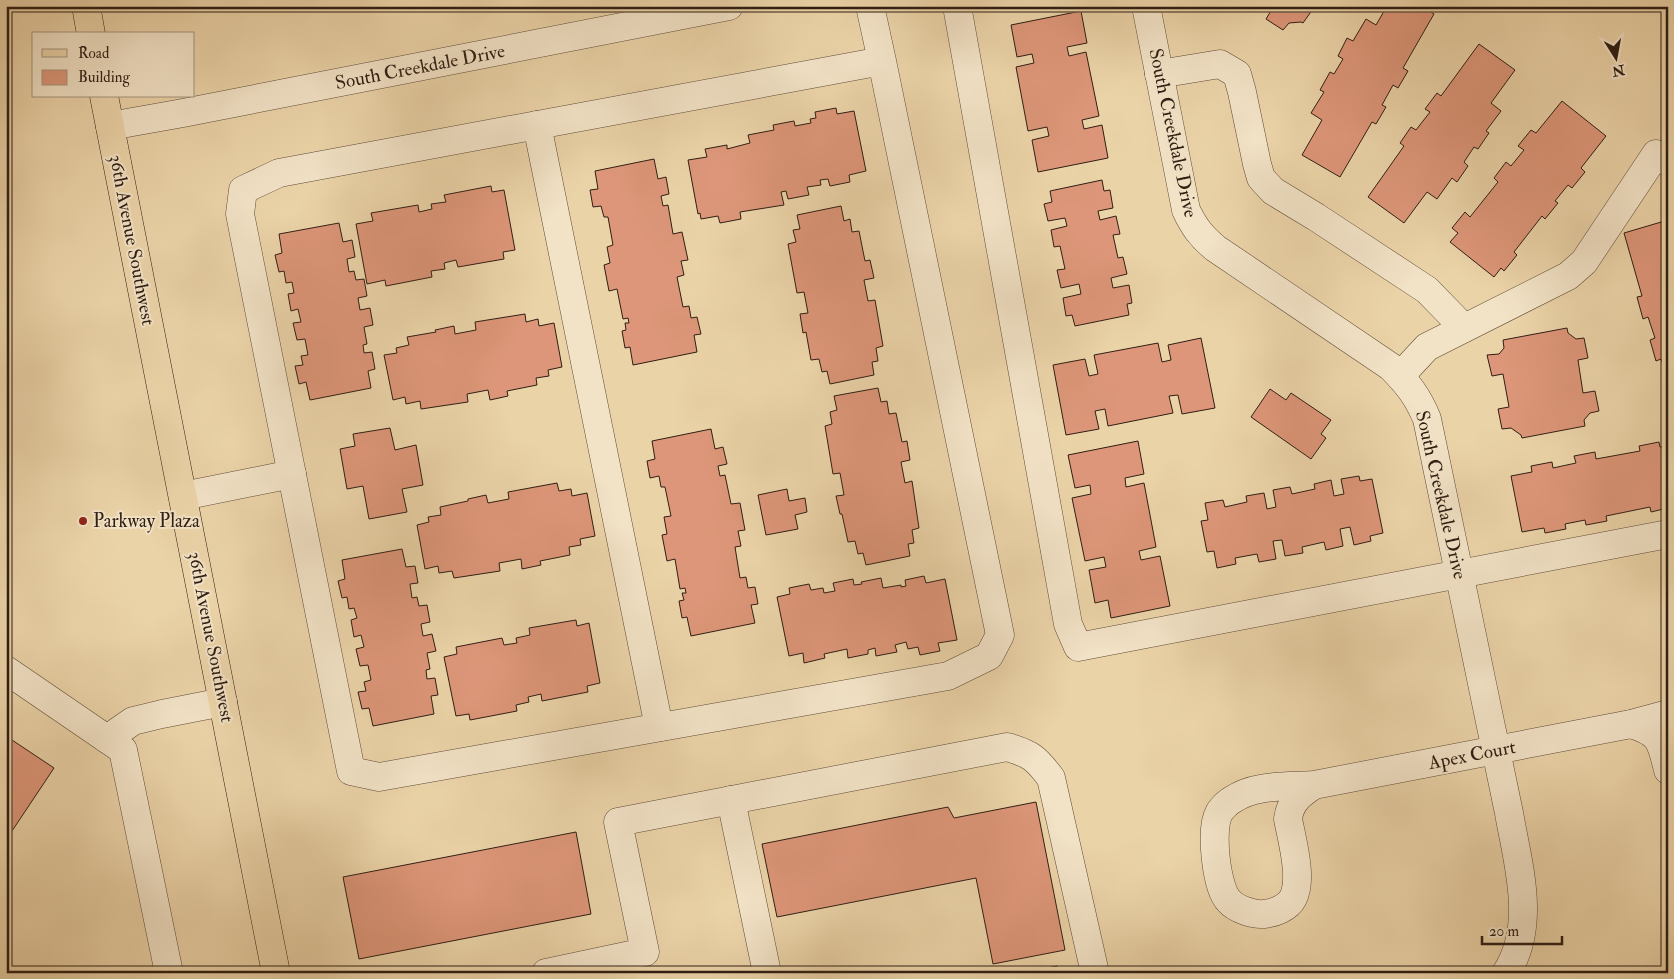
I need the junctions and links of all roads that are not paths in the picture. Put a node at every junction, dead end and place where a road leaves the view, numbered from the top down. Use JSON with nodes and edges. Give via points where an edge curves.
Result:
{"nodes":[{"id":1,"x":86,"y":6,"type":"edge"},
{"id":2,"x":729,"y":6,"type":"edge"},
{"id":3,"x":870,"y":6,"type":"edge"},
{"id":4,"x":957,"y":6,"type":"edge"},
{"id":5,"x":1146,"y":6,"type":"edge"},
{"id":6,"x":91,"y":32,"type":"edge"},
{"id":7,"x":882,"y":61,"type":"junction"},
{"id":8,"x":1159,"y":74,"type":"junction"},
{"id":9,"x":104,"y":98,"type":"edge"},
{"id":10,"x":537,"y":125,"type":"junction"},
{"id":11,"x":110,"y":126,"type":"junction"},
{"id":12,"x":1668,"y":162,"type":"edge"},
{"id":13,"x":1464,"y":328,"type":"junction"},
{"id":14,"x":1400,"y":376,"type":"junction"},
{"id":15,"x":292,"y":474,"type":"junction"},
{"id":16,"x":183,"y":496,"type":"junction"},
{"id":17,"x":1668,"y":534,"type":"edge"},
{"id":18,"x":1460,"y":574,"type":"junction"},
{"id":19,"x":6,"y":670,"type":"edge"},
{"id":20,"x":224,"y":702,"type":"junction"},
{"id":21,"x":1668,"y":714,"type":"edge"},
{"id":22,"x":1631,"y":724,"type":"junction"},
{"id":23,"x":659,"y":727,"type":"junction"},
{"id":24,"x":107,"y":739,"type":"junction"},
{"id":25,"x":1496,"y":751,"type":"junction"},
{"id":26,"x":1668,"y":770,"type":"edge"},
{"id":27,"x":1314,"y":785,"type":"junction"},
{"id":28,"x":731,"y":800,"type":"junction"},
{"id":29,"x":648,"y":962,"type":"edge"},
{"id":30,"x":169,"y":973,"type":"edge"},
{"id":31,"x":276,"y":973,"type":"edge"},
{"id":32,"x":546,"y":973,"type":"edge"},
{"id":33,"x":767,"y":973,"type":"edge"},
{"id":34,"x":1095,"y":973,"type":"edge"},
{"id":35,"x":1506,"y":973,"type":"edge"}],
"edges":[{"from":1,"to":6,"type":"main road"},
{"from":2,"to":11,"type":"street","name":"South Creekdale Drive"},
{"from":3,"to":7,"type":"street"},
{"from":4,"to":18,"type":"street","via":[[1068,624],[1078,647]]},
{"from":5,"to":8,"type":"street","name":"South Creekdale Drive"},
{"from":7,"to":10,"type":"street"},
{"from":7,"to":23,"type":"street","via":[[1000,635],[989,656],[948,676]]},
{"from":8,"to":13,"type":"street","via":[[1220,64],[1237,74],[1261,178],[1273,192],[1427,290]]},
{"from":8,"to":14,"type":"street","name":"South Creekdale Drive","via":[[1186,210],[1193,225],[1216,248]]},
{"from":9,"to":11,"type":"main road","name":"36th Avenue Southwest"},
{"from":10,"to":15,"type":"street","via":[[279,173],[243,190],[240,214]]},
{"from":10,"to":23,"type":"street"},
{"from":11,"to":16,"type":"main road","name":"36th Avenue Southwest"},
{"from":12,"to":13,"type":"street","via":[[1656,154],[1584,262],[1568,276]]},
{"from":13,"to":14,"type":"street","via":[[1427,347]]},
{"from":14,"to":18,"type":"street","name":"South Creekdale Drive","via":[[1420,400],[1427,419]]},
{"from":15,"to":16,"type":"street"},
{"from":15,"to":23,"type":"street","via":[[351,771],[379,777]]},
{"from":16,"to":20,"type":"main road","name":"36th Avenue Southwest"},
{"from":17,"to":18,"type":"street"},
{"from":18,"to":25,"type":"street","name":"South Creekdale Drive"},
{"from":19,"to":24,"type":"street"},
{"from":20,"to":24,"type":"street","via":[[134,722]]},
{"from":20,"to":31,"type":"main road","name":"36th Avenue Southwest"},
{"from":21,"to":22,"type":"street","name":"Apex Court"},
{"from":22,"to":25,"type":"street","name":"Apex Court"},
{"from":22,"to":26,"type":"street","via":[[1646,728],[1655,735]]},
{"from":24,"to":30,"type":"street","via":[[123,750]]},
{"from":25,"to":27,"type":"street","name":"Apex Court"},
{"from":25,"to":35,"type":"street","name":"South Creekdale Drive","via":[[1522,888],[1524,916],[1517,951]]},
{"from":27,"to":27,"type":"street","name":"Apex Court","via":[[1248,792],[1219,812],[1214,830],[1216,858],[1219,879],[1228,901],[1259,915],[1282,909],[1292,900],[1296,872],[1289,811],[1295,799]]},
{"from":28,"to":29,"type":"street","via":[[618,822]]},
{"from":28,"to":33,"type":"street"},
{"from":28,"to":34,"type":"street","via":[[1007,747],[1027,753],[1051,778]]},
{"from":29,"to":32,"type":"street"}]}
